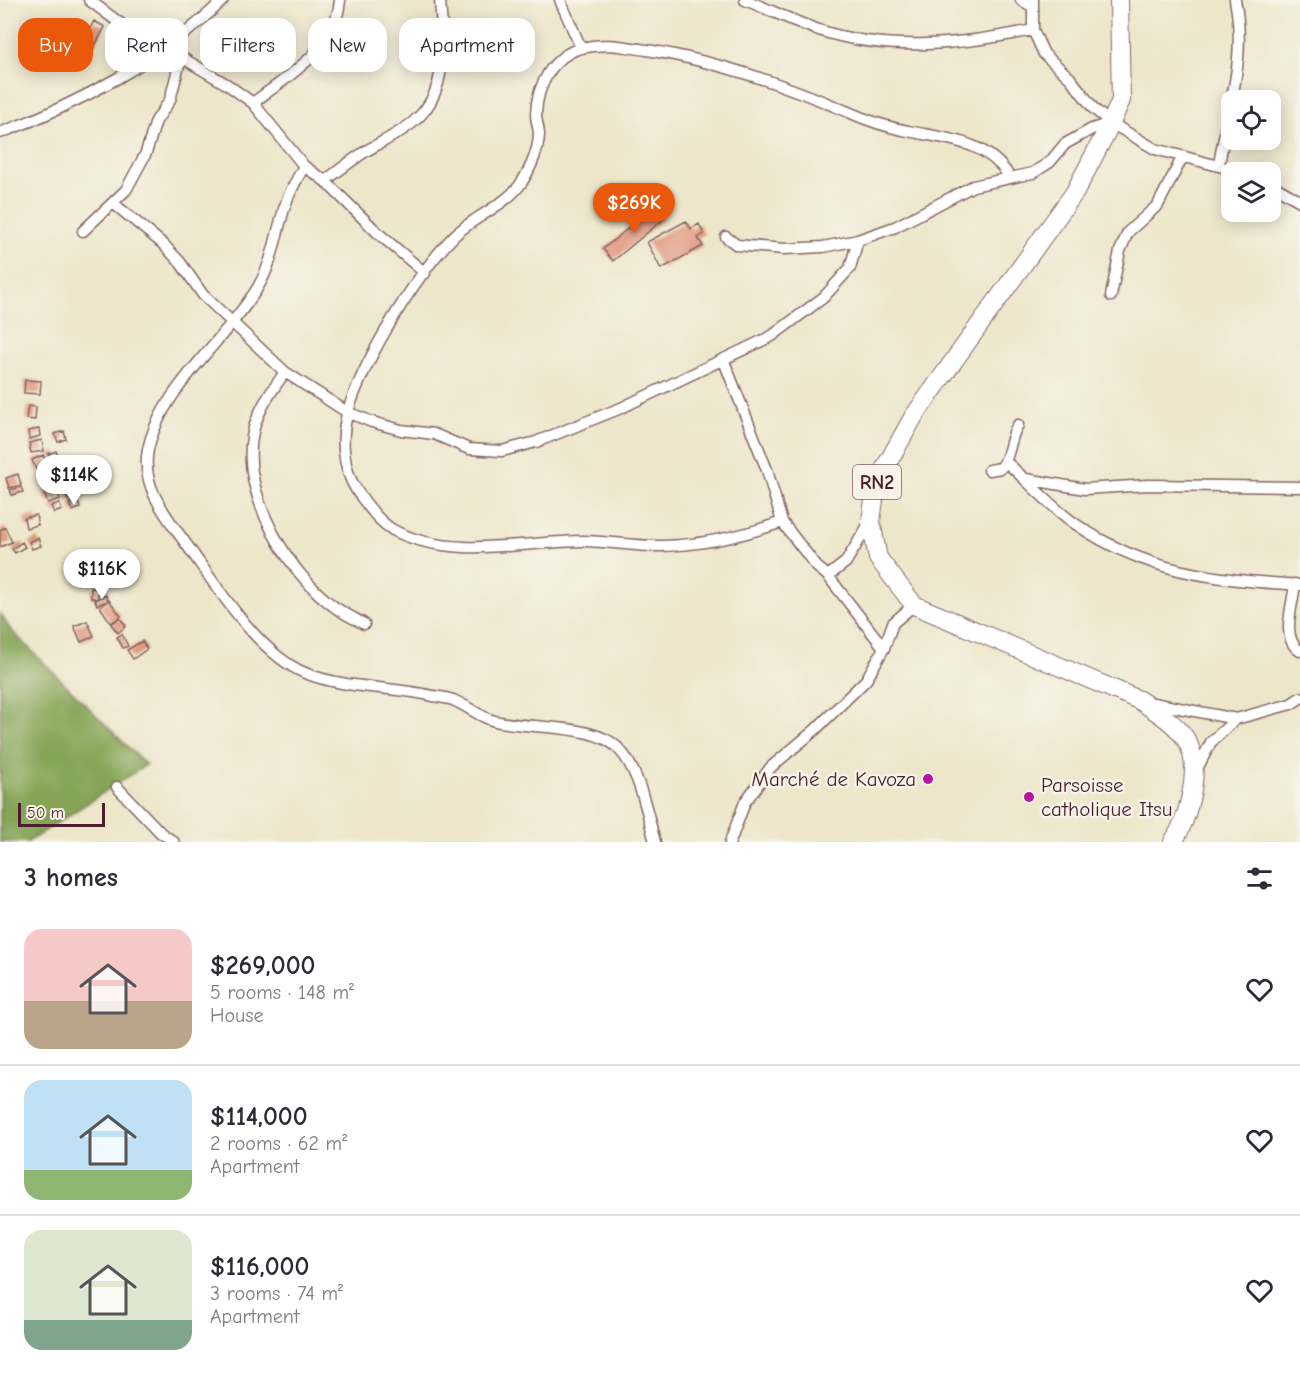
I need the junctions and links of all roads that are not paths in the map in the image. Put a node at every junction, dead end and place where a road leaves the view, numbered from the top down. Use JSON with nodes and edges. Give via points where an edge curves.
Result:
{"nodes":[{"id":1,"x":223,"y":0,"type":"edge"},
{"id":2,"x":340,"y":0,"type":"edge"},
{"id":3,"x":440,"y":0,"type":"edge"},
{"id":4,"x":560,"y":0,"type":"edge"},
{"id":5,"x":745,"y":0,"type":"edge"},
{"id":6,"x":1021,"y":0,"type":"edge"},
{"id":7,"x":1119,"y":0,"type":"edge"},
{"id":8,"x":1234,"y":0,"type":"edge"},
{"id":9,"x":94,"y":1,"type":"edge"},
{"id":10,"x":1033,"y":4,"type":"edge"},
{"id":11,"x":116,"y":18,"type":"edge"},
{"id":12,"x":188,"y":27,"type":"edge"},
{"id":13,"x":1033,"y":30,"type":"junction"},
{"id":14,"x":581,"y":48,"type":"junction"},
{"id":15,"x":188,"y":61,"type":"edge"},
{"id":16,"x":126,"y":72,"type":"edge"},
{"id":17,"x":177,"y":72,"type":"edge"},
{"id":18,"x":253,"y":103,"type":"junction"},
{"id":19,"x":1111,"y":123,"type":"junction"},
{"id":20,"x":0,"y":133,"type":"edge"},
{"id":21,"x":1182,"y":158,"type":"junction"},
{"id":22,"x":1219,"y":165,"type":"joint"},
{"id":23,"x":304,"y":166,"type":"junction"},
{"id":24,"x":1009,"y":176,"type":"junction"},
{"id":25,"x":325,"y":181,"type":"junction"},
{"id":26,"x":1281,"y":190,"type":"edge"},
{"id":27,"x":1300,"y":201,"type":"edge"},
{"id":28,"x":113,"y":203,"type":"junction"},
{"id":29,"x":83,"y":231,"type":"dead end"},
{"id":30,"x":726,"y":237,"type":"dead end"},
{"id":31,"x":858,"y":240,"type":"junction"},
{"id":32,"x":425,"y":273,"type":"junction"},
{"id":33,"x":1111,"y":296,"type":"dead end"},
{"id":34,"x":232,"y":322,"type":"junction"},
{"id":35,"x":724,"y":361,"type":"junction"},
{"id":36,"x":285,"y":372,"type":"junction"},
{"id":37,"x":347,"y":412,"type":"junction"},
{"id":38,"x":1018,"y":425,"type":"dead end"},
{"id":39,"x":1006,"y":462,"type":"junction"},
{"id":40,"x":989,"y":470,"type":"dead end"},
{"id":41,"x":1025,"y":479,"type":"junction"},
{"id":42,"x":1300,"y":487,"type":"edge"},
{"id":43,"x":782,"y":522,"type":"junction"},
{"id":44,"x":871,"y":522,"type":"junction"},
{"id":45,"x":828,"y":576,"type":"junction"},
{"id":46,"x":1298,"y":584,"type":"edge"},
{"id":47,"x":914,"y":605,"type":"junction"},
{"id":48,"x":364,"y":624,"type":"dead end"},
{"id":49,"x":884,"y":648,"type":"junction"},
{"id":50,"x":1300,"y":651,"type":"edge"},
{"id":51,"x":1139,"y":700,"type":"junction"},
{"id":52,"x":1297,"y":702,"type":"edge"},
{"id":53,"x":1236,"y":719,"type":"junction"},
{"id":54,"x":1196,"y":771,"type":"junction"},
{"id":55,"x":117,"y":787,"type":"dead end"},
{"id":56,"x":174,"y":842,"type":"edge"},
{"id":57,"x":655,"y":842,"type":"edge"},
{"id":58,"x":730,"y":842,"type":"edge"},
{"id":59,"x":1173,"y":842,"type":"edge"}],
"edges":[{"from":1,"to":12,"type":"street"},
{"from":2,"to":18,"type":"street","via":[[329,35],[311,58]]},
{"from":3,"to":25,"type":"street","via":[[441,59],[436,92],[422,114],[395,136]]},
{"from":4,"to":14,"type":"street"},
{"from":5,"to":13,"type":"street","via":[[823,31],[875,43],[930,45]]},
{"from":6,"to":10,"type":"street"},
{"from":7,"to":19,"type":"highway","number":"RN2","via":[[1121,100]]},
{"from":8,"to":22,"type":"street","via":[[1241,29],[1239,71]]},
{"from":9,"to":11,"type":"street"},
{"from":10,"to":13,"type":"street"},
{"from":13,"to":19,"type":"street","via":[[1044,54]]},
{"from":14,"to":24,"type":"street","via":[[610,44],[692,57],[776,82],[876,124],[956,139],[993,155]]},
{"from":14,"to":32,"type":"street","via":[[563,56],[549,70],[539,91],[536,155],[520,185],[455,235]]},
{"from":15,"to":18,"type":"street"},
{"from":16,"to":20,"type":"street","via":[[102,88]]},
{"from":17,"to":28,"type":"street","via":[[170,100],[156,121],[147,153],[126,190]]},
{"from":18,"to":23,"type":"street"},
{"from":19,"to":21,"type":"street","via":[[1155,149]]},
{"from":19,"to":24,"type":"street","via":[[1065,144],[1050,162],[1033,173]]},
{"from":19,"to":44,"type":"highway","number":"RN2","via":[[1076,192],[914,416],[876,484]]},
{"from":21,"to":22,"type":"street"},
{"from":21,"to":33,"type":"street","via":[[1158,205],[1128,232]]},
{"from":23,"to":25,"type":"street"},
{"from":23,"to":34,"type":"street","via":[[286,204],[270,261],[258,286]]},
{"from":24,"to":31,"type":"street","via":[[973,186],[895,226]]},
{"from":25,"to":32,"type":"street"},
{"from":26,"to":27,"type":"street"},
{"from":28,"to":29,"type":"street"},
{"from":28,"to":34,"type":"street","via":[[163,244],[203,295]]},
{"from":30,"to":31,"type":"street","via":[[737,245],[784,249]]},
{"from":31,"to":35,"type":"street","via":[[850,268],[824,297],[772,336]]},
{"from":32,"to":37,"type":"street","via":[[365,368]]},
{"from":34,"to":36,"type":"street"},
{"from":34,"to":57,"type":"street","via":[[181,384],[160,419],[148,449],[146,469],[162,509],[240,615],[266,644],[304,672],[454,700],[494,721],[586,734],[611,742],[632,768]]},
{"from":35,"to":37,"type":"street","via":[[536,442],[501,451],[469,449],[434,434],[401,430]]},
{"from":35,"to":43,"type":"street","via":[[767,470]]},
{"from":36,"to":37,"type":"street"},
{"from":36,"to":48,"type":"street","via":[[262,405],[252,435],[253,481],[281,549],[335,607]]},
{"from":37,"to":43,"type":"street","via":[[343,451],[352,483],[371,511],[395,531],[433,544],[615,541],[659,546],[746,535]]},
{"from":38,"to":39,"type":"street","via":[[1011,435]]},
{"from":39,"to":40,"type":"street","via":[[1001,468]]},
{"from":39,"to":41,"type":"street"},
{"from":41,"to":42,"type":"street","via":[[1085,489],[1148,485]]},
{"from":41,"to":46,"type":"street","via":[[1073,522],[1120,550],[1162,567],[1210,577]]},
{"from":43,"to":45,"type":"street"},
{"from":44,"to":45,"type":"street","via":[[846,562]]},
{"from":44,"to":47,"type":"highway","number":"RN2","via":[[878,558]]},
{"from":45,"to":49,"type":"street"},
{"from":46,"to":50,"type":"street","via":[[1288,636],[1292,646]]},
{"from":47,"to":49,"type":"street","via":[[892,623]]},
{"from":47,"to":51,"type":"highway","number":"RN2"},
{"from":49,"to":58,"type":"street","via":[[866,680],[771,767],[745,802]]},
{"from":51,"to":53,"type":"street"},
{"from":51,"to":54,"type":"highway","number":"RN2","via":[[1171,720],[1190,744]]},
{"from":52,"to":53,"type":"street"},
{"from":53,"to":54,"type":"street","via":[[1211,742]]},
{"from":54,"to":59,"type":"highway","number":"RN2","via":[[1185,823]]},
{"from":55,"to":56,"type":"street","via":[[160,833]]}]}
